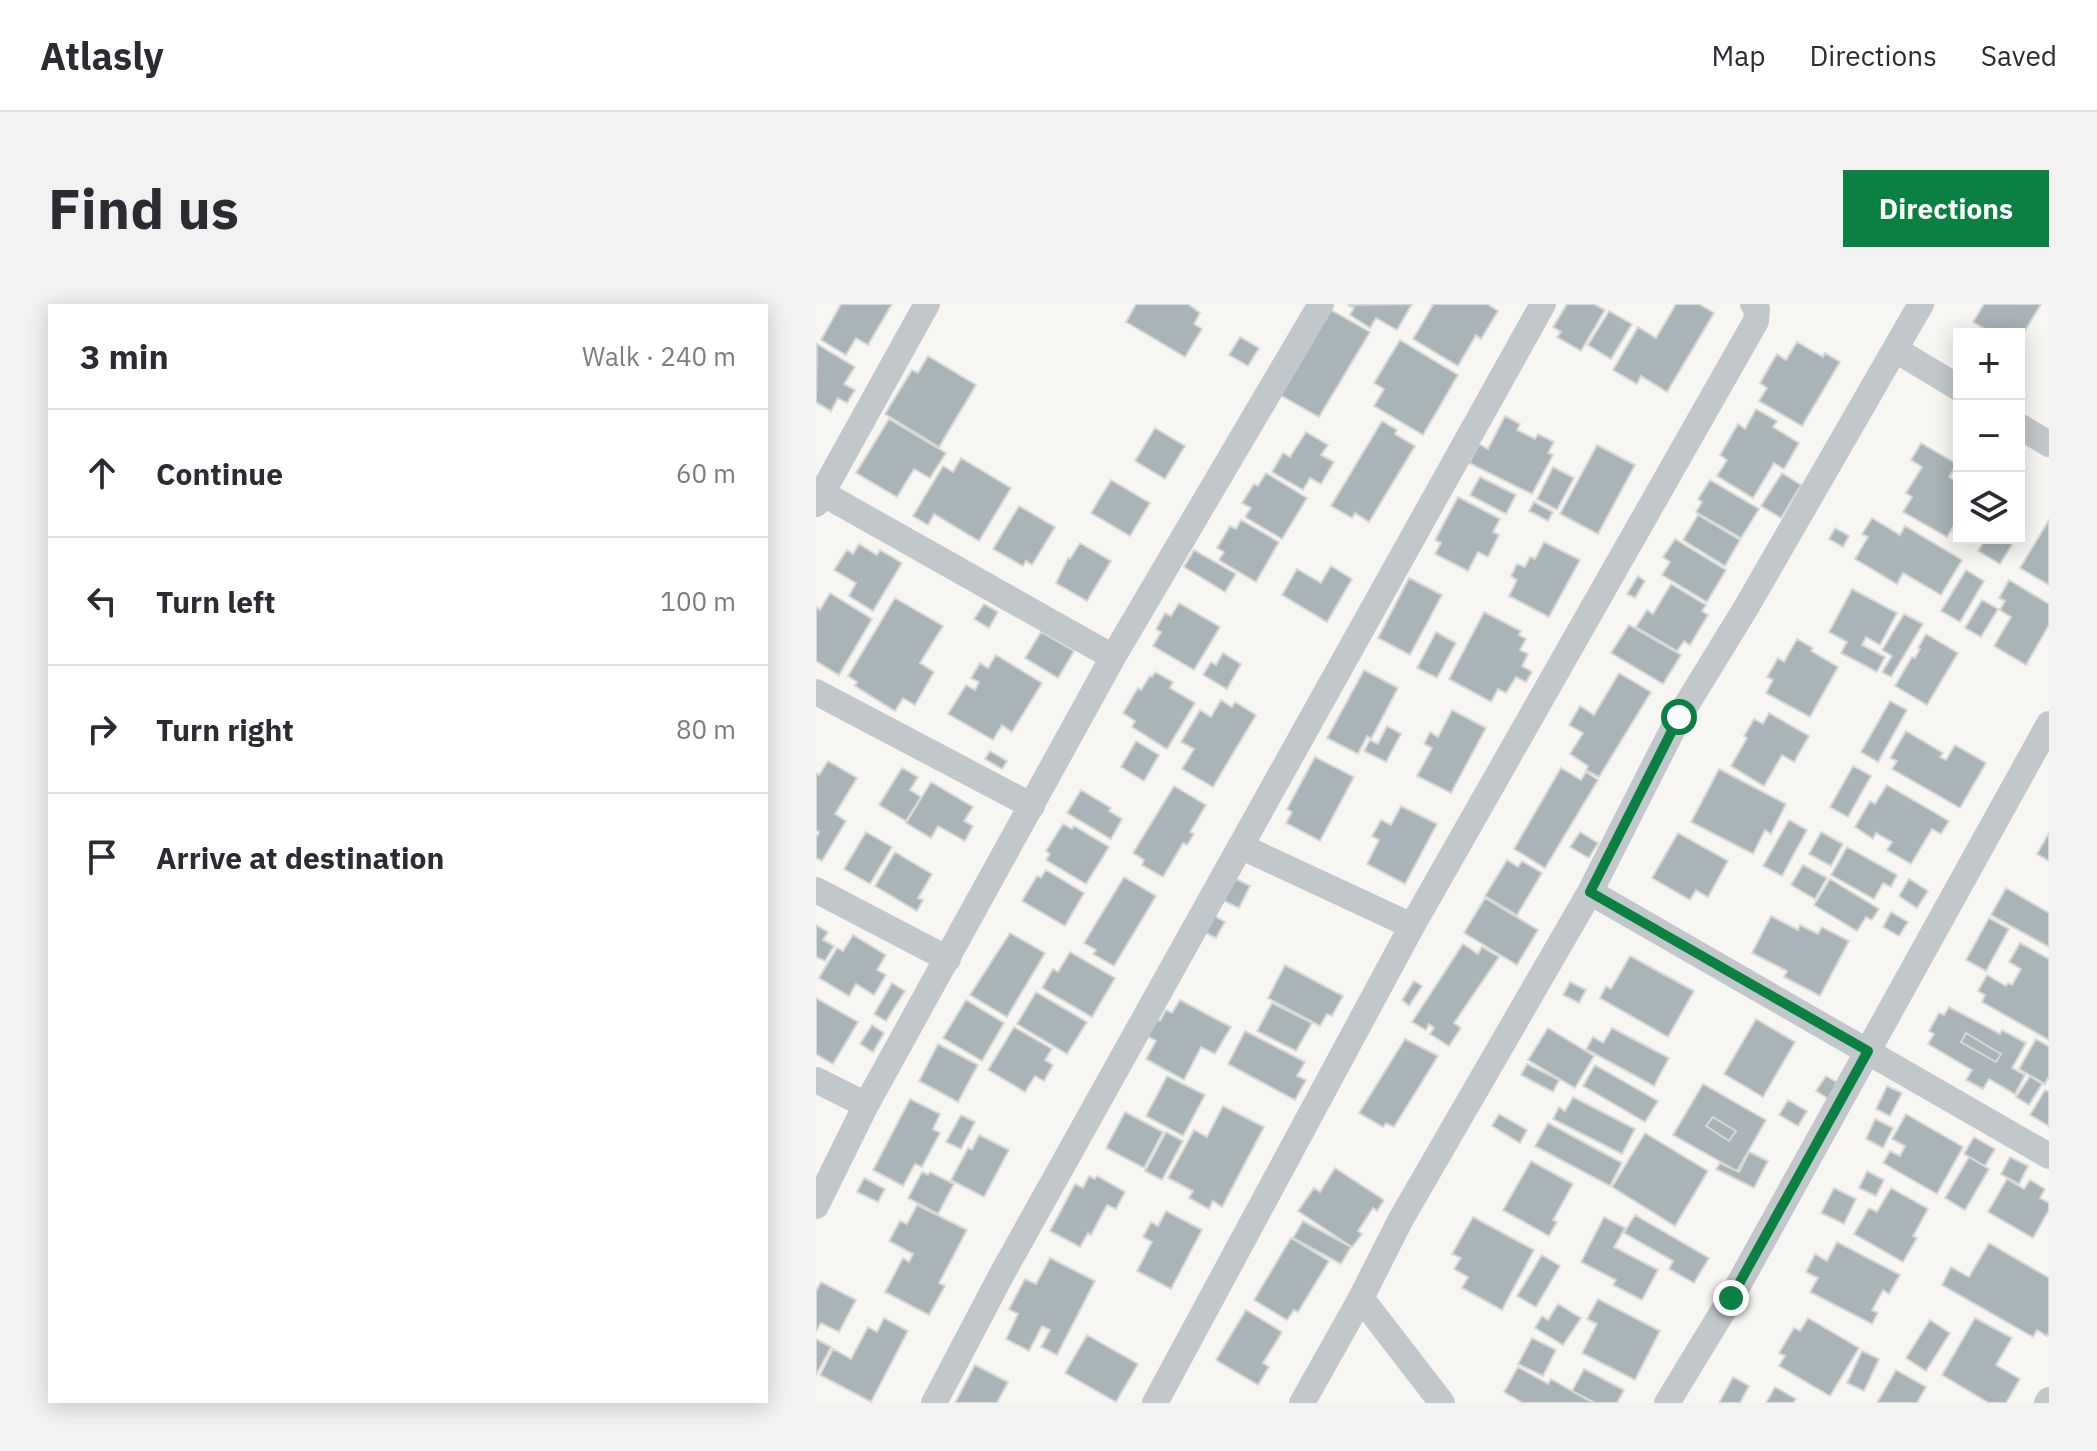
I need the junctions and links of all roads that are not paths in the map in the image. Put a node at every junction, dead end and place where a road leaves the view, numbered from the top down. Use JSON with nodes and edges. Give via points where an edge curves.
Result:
{"nodes":[{"id":1,"x":927,"y":304,"type":"edge"},
{"id":2,"x":1321,"y":304,"type":"edge"},
{"id":3,"x":1543,"y":304,"type":"edge"},
{"id":4,"x":1753,"y":304,"type":"edge"},
{"id":5,"x":1921,"y":304,"type":"edge"},
{"id":6,"x":1896,"y":350,"type":"junction"},
{"id":7,"x":1953,"y":384,"type":"edge"},
{"id":8,"x":2025,"y":430,"type":"edge"},
{"id":9,"x":2049,"y":444,"type":"edge"},
{"id":10,"x":819,"y":498,"type":"edge"},
{"id":11,"x":1113,"y":657,"type":"junction"},
{"id":12,"x":816,"y":692,"type":"edge"},
{"id":13,"x":2049,"y":724,"type":"edge"},
{"id":14,"x":1032,"y":806,"type":"junction"},
{"id":15,"x":1242,"y":847,"type":"junction"},
{"id":16,"x":816,"y":890,"type":"edge"},
{"id":17,"x":1590,"y":892,"type":"junction"},
{"id":18,"x":1412,"y":926,"type":"junction"},
{"id":19,"x":948,"y":959,"type":"junction"},
{"id":20,"x":1868,"y":1051,"type":"junction"},
{"id":21,"x":816,"y":1080,"type":"edge"},
{"id":22,"x":866,"y":1105,"type":"junction"},
{"id":23,"x":2049,"y":1156,"type":"edge"},
{"id":24,"x":816,"y":1206,"type":"edge"},
{"id":25,"x":1361,"y":1298,"type":"junction"},
{"id":26,"x":934,"y":1403,"type":"edge"},
{"id":27,"x":1155,"y":1403,"type":"edge"},
{"id":28,"x":1302,"y":1403,"type":"edge"},
{"id":29,"x":1442,"y":1403,"type":"edge"},
{"id":30,"x":1667,"y":1403,"type":"edge"}],
"edges":[{"from":1,"to":10,"type":"street"},
{"from":2,"to":11,"type":"street"},
{"from":3,"to":15,"type":"street"},
{"from":4,"to":18,"type":"street","via":[[1756,321]]},
{"from":5,"to":6,"type":"street"},
{"from":6,"to":7,"type":"street"},
{"from":6,"to":17,"type":"street","via":[[1679,717]]},
{"from":8,"to":9,"type":"street"},
{"from":10,"to":11,"type":"street"},
{"from":11,"to":14,"type":"street"},
{"from":12,"to":14,"type":"street"},
{"from":13,"to":20,"type":"street"},
{"from":14,"to":19,"type":"street"},
{"from":15,"to":18,"type":"street"},
{"from":15,"to":26,"type":"street"},
{"from":16,"to":19,"type":"street"},
{"from":17,"to":20,"type":"street"},
{"from":17,"to":25,"type":"street"},
{"from":18,"to":27,"type":"street"},
{"from":19,"to":22,"type":"street"},
{"from":20,"to":23,"type":"street"},
{"from":20,"to":30,"type":"street"},
{"from":21,"to":22,"type":"street"},
{"from":22,"to":24,"type":"street"},
{"from":25,"to":28,"type":"street"},
{"from":25,"to":29,"type":"street"}]}
